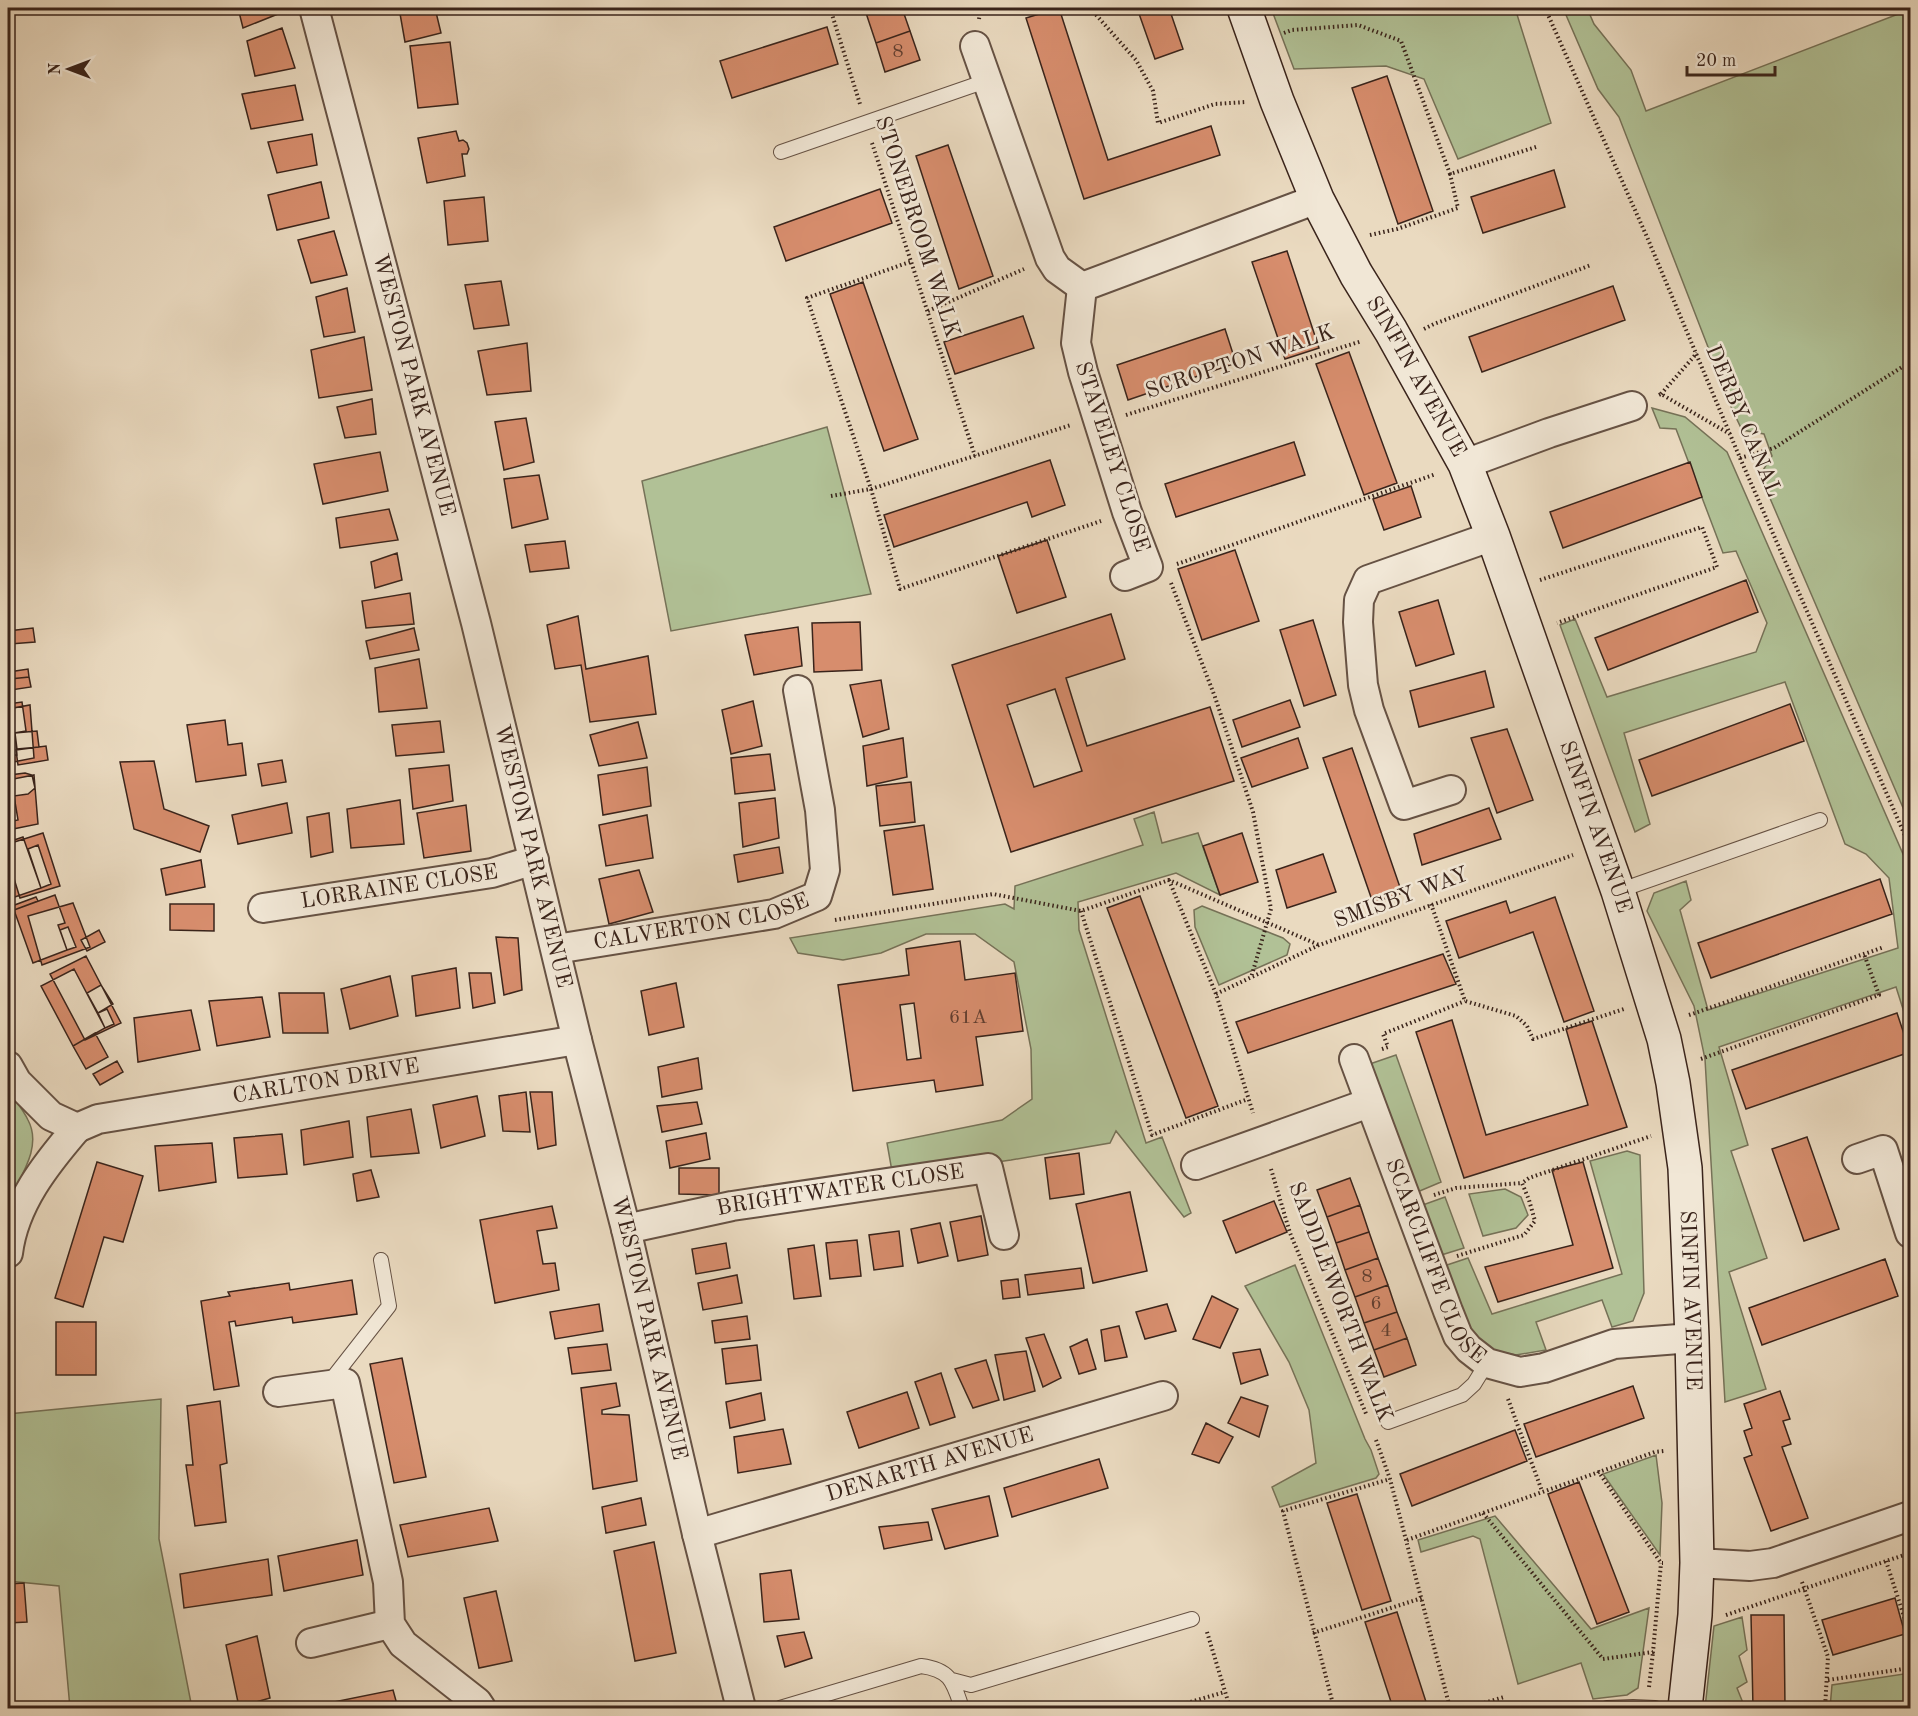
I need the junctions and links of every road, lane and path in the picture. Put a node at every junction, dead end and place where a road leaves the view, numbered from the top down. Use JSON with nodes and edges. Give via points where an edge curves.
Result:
{"nodes":[{"id":1,"x":314,"y":8,"type":"edge"},
{"id":2,"x":830,"y":8,"type":"edge"},
{"id":3,"x":1090,"y":8,"type":"edge"},
{"id":4,"x":1244,"y":8,"type":"edge"},
{"id":5,"x":1545,"y":8,"type":"edge"},
{"id":6,"x":1256,"y":44,"type":"junction"},
{"id":7,"x":975,"y":46,"type":"dead end"},
{"id":8,"x":986,"y":81,"type":"junction"},
{"id":9,"x":1277,"y":101,"type":"junction"},
{"id":10,"x":865,"y":122,"type":"junction"},
{"id":11,"x":1536,"y":147,"type":"dead end"},
{"id":12,"x":781,"y":152,"type":"dead end"},
{"id":13,"x":1450,"y":174,"type":"junction"},
{"id":14,"x":1317,"y":199,"type":"junction"},
{"id":15,"x":1340,"y":242,"type":"junction"},
{"id":16,"x":1050,"y":258,"type":"junction"},
{"id":17,"x":910,"y":262,"type":"junction"},
{"id":18,"x":1591,"y":264,"type":"dead end"},
{"id":19,"x":1082,"y":287,"type":"junction"},
{"id":20,"x":928,"y":311,"type":"junction"},
{"id":21,"x":1394,"y":337,"type":"junction"},
{"id":22,"x":1697,"y":353,"type":"junction"},
{"id":23,"x":1911,"y":362,"type":"edge"},
{"id":24,"x":1661,"y":394,"type":"junction"},
{"id":25,"x":1632,"y":406,"type":"joint"},
{"id":26,"x":1097,"y":421,"type":"junction"},
{"id":27,"x":1731,"y":435,"type":"junction"},
{"id":28,"x":975,"y":456,"type":"junction"},
{"id":29,"x":1740,"y":458,"type":"junction"},
{"id":30,"x":1465,"y":464,"type":"junction"},
{"id":31,"x":871,"y":489,"type":"junction"},
{"id":32,"x":831,"y":496,"type":"dead end"},
{"id":33,"x":1127,"y":513,"type":"junction"},
{"id":34,"x":1493,"y":536,"type":"junction"},
{"id":35,"x":1146,"y":570,"type":"junction"},
{"id":36,"x":1513,"y":589,"type":"junction"},
{"id":37,"x":1528,"y":633,"type":"junction"},
{"id":38,"x":798,"y":690,"type":"dead end"},
{"id":39,"x":1451,"y":790,"type":"dead end"},
{"id":40,"x":1820,"y":820,"type":"dead end"},
{"id":41,"x":1602,"y":845,"type":"junction"},
{"id":42,"x":1911,"y":847,"type":"edge"},
{"id":43,"x":534,"y":860,"type":"junction"},
{"id":44,"x":1169,"y":880,"type":"junction"},
{"id":45,"x":1618,"y":891,"type":"junction"},
{"id":46,"x":1431,"y":904,"type":"junction"},
{"id":47,"x":263,"y":909,"type":"dead end"},
{"id":48,"x":1081,"y":911,"type":"junction"},
{"id":49,"x":829,"y":921,"type":"dead end"},
{"id":50,"x":1267,"y":924,"type":"junction"},
{"id":51,"x":1319,"y":945,"type":"junction"},
{"id":52,"x":1884,"y":947,"type":"dead end"},
{"id":53,"x":556,"y":948,"type":"junction"},
{"id":54,"x":1864,"y":954,"type":"junction"},
{"id":55,"x":1251,"y":978,"type":"junction"},
{"id":56,"x":1216,"y":994,"type":"junction"},
{"id":57,"x":1465,"y":1001,"type":"junction"},
{"id":58,"x":1655,"y":1011,"type":"junction"},
{"id":59,"x":577,"y":1040,"type":"junction"},
{"id":60,"x":1354,"y":1059,"type":"joint"},
{"id":61,"x":8,"y":1066,"type":"edge"},
{"id":62,"x":1670,"y":1067,"type":"junction"},
{"id":63,"x":1248,"y":1099,"type":"junction"},
{"id":64,"x":1369,"y":1103,"type":"junction"},
{"id":65,"x":1680,"y":1126,"type":"junction"},
{"id":66,"x":77,"y":1128,"type":"junction"},
{"id":67,"x":1262,"y":1142,"type":"junction"},
{"id":68,"x":1857,"y":1159,"type":"dead end"},
{"id":69,"x":1196,"y":1165,"type":"dead end"},
{"id":70,"x":1522,"y":1184,"type":"junction"},
{"id":71,"x":1456,"y":1188,"type":"dead end"},
{"id":72,"x":626,"y":1229,"type":"junction"},
{"id":73,"x":1911,"y":1233,"type":"edge"},
{"id":74,"x":1004,"y":1235,"type":"dead end"},
{"id":75,"x":8,"y":1253,"type":"edge"},
{"id":76,"x":381,"y":1260,"type":"dead end"},
{"id":77,"x":1431,"y":1264,"type":"junction"},
{"id":78,"x":1692,"y":1338,"type":"junction"},
{"id":79,"x":1492,"y":1365,"type":"junction"},
{"id":80,"x":327,"y":1386,"type":"junction"},
{"id":81,"x":278,"y":1392,"type":"dead end"},
{"id":82,"x":1163,"y":1396,"type":"dead end"},
{"id":83,"x":1388,"y":1422,"type":"dead end"},
{"id":84,"x":1370,"y":1425,"type":"dead end"},
{"id":85,"x":1374,"y":1436,"type":"dead end"},
{"id":86,"x":1695,"y":1451,"type":"junction"},
{"id":87,"x":1598,"y":1471,"type":"junction"},
{"id":88,"x":1390,"y":1479,"type":"junction"},
{"id":89,"x":1542,"y":1491,"type":"junction"},
{"id":90,"x":1483,"y":1513,"type":"junction"},
{"id":91,"x":1911,"y":1516,"type":"edge"},
{"id":92,"x":697,"y":1534,"type":"junction"},
{"id":93,"x":1407,"y":1540,"type":"junction"},
{"id":94,"x":1911,"y":1553,"type":"edge"},
{"id":95,"x":1793,"y":1557,"type":"junction"},
{"id":96,"x":1886,"y":1561,"type":"junction"},
{"id":97,"x":1661,"y":1563,"type":"junction"},
{"id":98,"x":1697,"y":1563,"type":"junction"},
{"id":99,"x":1804,"y":1589,"type":"junction"},
{"id":100,"x":1422,"y":1598,"type":"junction"},
{"id":101,"x":1722,"y":1616,"type":"dead end"},
{"id":102,"x":1192,"y":1620,"type":"joint"},
{"id":103,"x":390,"y":1624,"type":"junction"},
{"id":104,"x":1314,"y":1633,"type":"junction"},
{"id":105,"x":1911,"y":1635,"type":"edge"},
{"id":106,"x":311,"y":1643,"type":"dead end"},
{"id":107,"x":1653,"y":1652,"type":"junction"},
{"id":108,"x":1911,"y":1668,"type":"edge"},
{"id":109,"x":952,"y":1680,"type":"junction"},
{"id":110,"x":1828,"y":1680,"type":"junction"},
{"id":111,"x":1225,"y":1692,"type":"junction"},
{"id":112,"x":1504,"y":1698,"type":"dead end"},
{"id":113,"x":481,"y":1708,"type":"edge"},
{"id":114,"x":741,"y":1708,"type":"edge"},
{"id":115,"x":780,"y":1708,"type":"edge"},
{"id":116,"x":962,"y":1708,"type":"edge"},
{"id":117,"x":1168,"y":1708,"type":"edge"},
{"id":118,"x":1230,"y":1708,"type":"edge"},
{"id":119,"x":1334,"y":1708,"type":"edge"},
{"id":120,"x":1450,"y":1708,"type":"edge"},
{"id":121,"x":1467,"y":1708,"type":"edge"},
{"id":122,"x":1607,"y":1708,"type":"edge"},
{"id":123,"x":1651,"y":1708,"type":"edge"},
{"id":124,"x":1685,"y":1708,"type":"edge"},
{"id":125,"x":1825,"y":1708,"type":"edge"}],
"edges":[{"from":1,"to":43,"type":"street","name":"WESTON PARK AVENUE","via":[[476,623]]},
{"from":2,"to":10,"type":"path","name":"STONEBROOM WALK"},
{"from":3,"to":9,"type":"path","via":[[1136,60],[1153,91],[1158,123],[1215,104]]},
{"from":4,"to":6,"type":"street","name":"SINFIN AVENUE"},
{"from":5,"to":22,"type":"path","name":"DERBY CANAL"},
{"from":6,"to":9,"type":"street","name":"SINFIN AVENUE"},
{"from":6,"to":13,"type":"path","via":[[1292,30],[1358,26],[1401,40]]},
{"from":7,"to":8,"type":"street"},
{"from":8,"to":10,"type":"lane"},
{"from":8,"to":16,"type":"street"},
{"from":9,"to":14,"type":"street","name":"SINFIN AVENUE"},
{"from":10,"to":12,"type":"lane"},
{"from":10,"to":17,"type":"path","name":"STONEBROOM WALK"},
{"from":11,"to":13,"type":"path"},
{"from":13,"to":15,"type":"path","via":[[1458,208],[1397,229]]},
{"from":14,"to":15,"type":"street","name":"SINFIN AVENUE"},
{"from":14,"to":19,"type":"street"},
{"from":15,"to":21,"type":"street","name":"SINFIN AVENUE"},
{"from":16,"to":19,"type":"street","via":[[1057,269]]},
{"from":16,"to":20,"type":"path"},
{"from":17,"to":20,"type":"path","name":"STONEBROOM WALK"},
{"from":17,"to":31,"type":"path","via":[[807,298]]},
{"from":18,"to":21,"type":"path","name":"SCROPTON WALK"},
{"from":19,"to":26,"type":"street","name":"STAVELEY CLOSE","via":[[1076,343]]},
{"from":20,"to":28,"type":"path","name":"STONEBROOM WALK"},
{"from":21,"to":26,"type":"path","name":"SCROPTON WALK"},
{"from":21,"to":30,"type":"street","name":"SINFIN AVENUE"},
{"from":22,"to":24,"type":"path"},
{"from":22,"to":27,"type":"path","name":"DERBY CANAL"},
{"from":23,"to":29,"type":"path","via":[[1774,448]]},
{"from":24,"to":25,"type":"path"},
{"from":24,"to":27,"type":"path"},
{"from":25,"to":30,"type":"street"},
{"from":26,"to":28,"type":"path","name":"SCROPTON WALK"},
{"from":26,"to":33,"type":"street","name":"STAVELEY CLOSE"},
{"from":27,"to":29,"type":"path","name":"DERBY CANAL"},
{"from":28,"to":31,"type":"path","name":"SCROPTON WALK"},
{"from":29,"to":42,"type":"path","name":"DERBY CANAL"},
{"from":30,"to":34,"type":"street","name":"SINFIN AVENUE"},
{"from":30,"to":35,"type":"path"},
{"from":31,"to":32,"type":"path","name":"SCROPTON WALK"},
{"from":31,"to":33,"type":"path","via":[[900,589]]},
{"from":33,"to":35,"type":"street","name":"STAVELEY CLOSE"},
{"from":34,"to":36,"type":"street","name":"SINFIN AVENUE"},
{"from":34,"to":39,"type":"street","via":[[1368,580],[1359,600],[1363,685],[1404,805]]},
{"from":35,"to":50,"type":"path","via":[[1215,697],[1253,812],[1271,909]]},
{"from":36,"to":37,"type":"street","name":"SINFIN AVENUE"},
{"from":36,"to":37,"type":"path","via":[[1702,527],[1717,567]]},
{"from":37,"to":41,"type":"street","name":"SINFIN AVENUE"},
{"from":38,"to":53,"type":"street","name":"CALVERTON CLOSE","via":[[820,810],[825,870],[817,896],[774,914]]},
{"from":40,"to":45,"type":"lane"},
{"from":41,"to":45,"type":"street","name":"SINFIN AVENUE"},
{"from":41,"to":46,"type":"path","name":"SMISBY WAY"},
{"from":43,"to":47,"type":"street","name":"LORRAINE CLOSE","via":[[492,873]]},
{"from":43,"to":53,"type":"street","name":"WESTON PARK AVENUE"},
{"from":44,"to":48,"type":"path"},
{"from":44,"to":50,"type":"path"},
{"from":44,"to":56,"type":"path","name":"SADDLEWORTH WALK"},
{"from":45,"to":58,"type":"street","name":"SINFIN AVENUE"},
{"from":46,"to":51,"type":"path","name":"SMISBY WAY"},
{"from":46,"to":57,"type":"path"},
{"from":48,"to":49,"type":"path","via":[[993,894]]},
{"from":48,"to":63,"type":"path","via":[[1152,1135]]},
{"from":50,"to":51,"type":"path"},
{"from":50,"to":55,"type":"path"},
{"from":51,"to":55,"type":"path","name":"SMISBY WAY"},
{"from":52,"to":54,"type":"path"},
{"from":53,"to":59,"type":"street","name":"WESTON PARK AVENUE"},
{"from":54,"to":58,"type":"path","via":[[1699,1012]]},
{"from":54,"to":62,"type":"path","via":[[1879,995],[1710,1057]]},
{"from":55,"to":56,"type":"path","name":"SMISBY WAY"},
{"from":56,"to":63,"type":"path","name":"SADDLEWORTH WALK"},
{"from":57,"to":58,"type":"path","via":[[1516,1016],[1533,1039]]},
{"from":57,"to":60,"type":"path","via":[[1383,1034],[1389,1047]]},
{"from":58,"to":62,"type":"street","name":"SINFIN AVENUE"},
{"from":59,"to":66,"type":"street","name":"CARLTON DRIVE","via":[[98,1119]]},
{"from":59,"to":72,"type":"street","name":"WESTON PARK AVENUE"},
{"from":60,"to":64,"type":"street","name":"SCARCLIFFE CLOSE"},
{"from":61,"to":66,"type":"street","via":[[17,1082],[51,1116]]},
{"from":62,"to":65,"type":"street","name":"SINFIN AVENUE"},
{"from":63,"to":67,"type":"path","name":"SADDLEWORTH WALK"},
{"from":64,"to":67,"type":"street"},
{"from":64,"to":77,"type":"street","name":"SCARCLIFFE CLOSE"},
{"from":65,"to":70,"type":"path","via":[[1537,1174]]},
{"from":65,"to":78,"type":"street","name":"SINFIN AVENUE"},
{"from":66,"to":75,"type":"street","via":[[36,1179],[18,1212]]},
{"from":67,"to":69,"type":"street"},
{"from":67,"to":84,"type":"path","name":"SADDLEWORTH WALK","via":[[1290,1233]]},
{"from":68,"to":73,"type":"street","via":[[1883,1150]]},
{"from":70,"to":71,"type":"path"},
{"from":70,"to":77,"type":"path","via":[[1535,1221],[1524,1235]]},
{"from":72,"to":74,"type":"street","name":"BRIGHTWATER CLOSE","via":[[732,1206],[988,1168]]},
{"from":72,"to":92,"type":"street","name":"WESTON PARK AVENUE"},
{"from":76,"to":80,"type":"lane","via":[[389,1306]]},
{"from":77,"to":79,"type":"street","name":"SCARCLIFFE CLOSE","via":[[1458,1336]]},
{"from":78,"to":79,"type":"street","name":"SCARCLIFFE CLOSE","via":[[1614,1344],[1544,1368],[1520,1372]]},
{"from":78,"to":86,"type":"street","name":"SINFIN AVENUE"},
{"from":79,"to":83,"type":"lane","via":[[1462,1395]]},
{"from":79,"to":89,"type":"path"},
{"from":80,"to":81,"type":"street"},
{"from":80,"to":103,"type":"street","via":[[345,1383],[388,1581]]},
{"from":82,"to":92,"type":"street","name":"DENARTH AVENUE"},
{"from":85,"to":88,"type":"path","name":"SADDLEWORTH WALK"},
{"from":86,"to":87,"type":"path","via":[[1655,1452]]},
{"from":86,"to":98,"type":"street","name":"SINFIN AVENUE"},
{"from":87,"to":89,"type":"path"},
{"from":87,"to":97,"type":"path"},
{"from":88,"to":93,"type":"path","name":"SADDLEWORTH WALK"},
{"from":88,"to":104,"type":"path","via":[[1283,1511]]},
{"from":89,"to":90,"type":"path"},
{"from":90,"to":93,"type":"path"},
{"from":90,"to":107,"type":"path","via":[[1603,1659]]},
{"from":91,"to":95,"type":"street"},
{"from":92,"to":114,"type":"street","name":"WESTON PARK AVENUE"},
{"from":93,"to":100,"type":"path","name":"SADDLEWORTH WALK"},
{"from":94,"to":96,"type":"path"},
{"from":95,"to":98,"type":"street","via":[[1750,1566]]},
{"from":95,"to":99,"type":"path"},
{"from":96,"to":99,"type":"path"},
{"from":96,"to":105,"type":"path"},
{"from":97,"to":98,"type":"path"},
{"from":97,"to":107,"type":"path"},
{"from":98,"to":124,"type":"street","name":"SINFIN AVENUE"},
{"from":99,"to":101,"type":"path"},
{"from":99,"to":110,"type":"path","via":[[1828,1658]]},
{"from":100,"to":104,"type":"path"},
{"from":100,"to":120,"type":"path","name":"SADDLEWORTH WALK"},
{"from":102,"to":109,"type":"lane","via":[[971,1685]]},
{"from":102,"to":111,"type":"path","via":[[1202,1617]]},
{"from":103,"to":106,"type":"street"},
{"from":103,"to":113,"type":"street","via":[[403,1644]]},
{"from":104,"to":119,"type":"path"},
{"from":107,"to":123,"type":"path"},
{"from":108,"to":110,"type":"path"},
{"from":109,"to":115,"type":"lane","via":[[938,1668],[921,1666]]},
{"from":109,"to":116,"type":"lane"},
{"from":110,"to":125,"type":"path"},
{"from":111,"to":117,"type":"path"},
{"from":111,"to":118,"type":"path"},
{"from":112,"to":121,"type":"path"},
{"from":122,"to":123,"type":"lane"}]}
